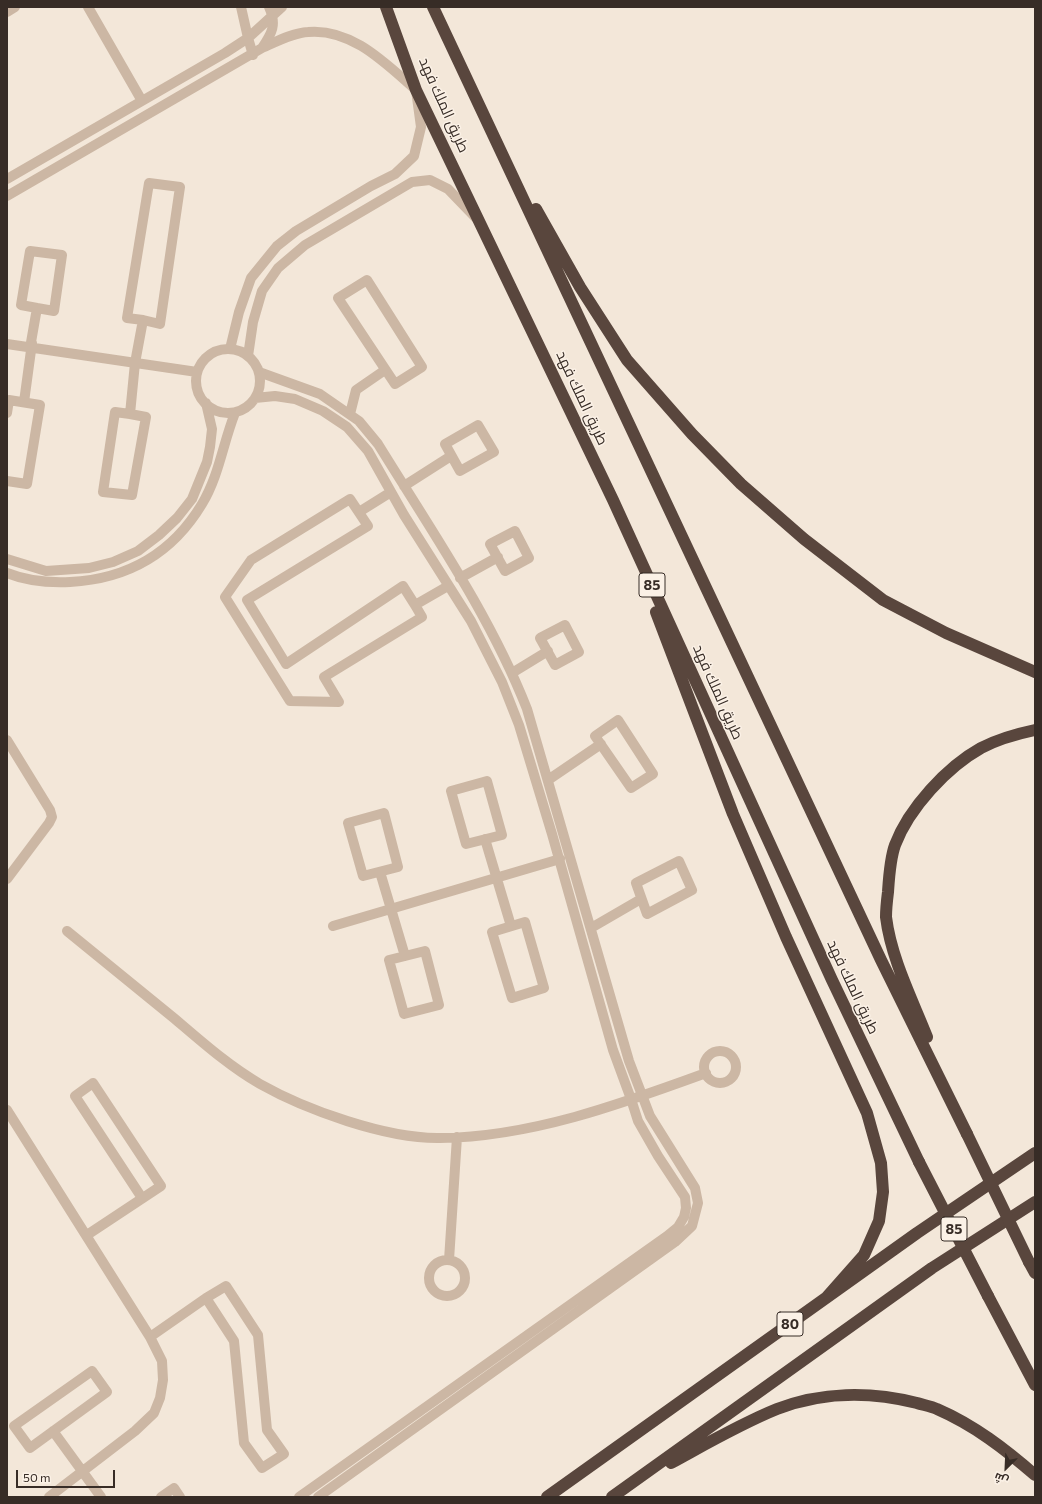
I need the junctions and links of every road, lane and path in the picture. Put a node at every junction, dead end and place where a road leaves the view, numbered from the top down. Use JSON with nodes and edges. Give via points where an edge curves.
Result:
{"nodes":[{"id":1,"x":15,"y":7,"type":"edge"},
{"id":2,"x":88,"y":7,"type":"edge"},
{"id":3,"x":241,"y":7,"type":"edge"},
{"id":4,"x":282,"y":7,"type":"edge"},
{"id":5,"x":386,"y":7,"type":"edge"},
{"id":6,"x":433,"y":7,"type":"edge"},
{"id":7,"x":7,"y":12,"type":"edge"},
{"id":8,"x":271,"y":12,"type":"edge"},
{"id":9,"x":248,"y":38,"type":"junction"},
{"id":10,"x":262,"y":48,"type":"junction"},
{"id":11,"x":252,"y":55,"type":"junction"},
{"id":12,"x":416,"y":90,"type":"junction"},
{"id":13,"x":142,"y":101,"type":"junction"},
{"id":14,"x":489,"y":126,"type":"junction"},
{"id":15,"x":7,"y":179,"type":"edge"},
{"id":16,"x":7,"y":196,"type":"edge"},
{"id":17,"x":483,"y":225,"type":"junction"},
{"id":18,"x":37,"y":308,"type":"junction"},
{"id":19,"x":143,"y":320,"type":"junction"},
{"id":20,"x":7,"y":344,"type":"edge"},
{"id":21,"x":32,"y":345,"type":"junction"},
{"id":22,"x":230,"y":349,"type":"junction"},
{"id":23,"x":248,"y":356,"type":"junction"},
{"id":24,"x":135,"y":363,"type":"junction"},
{"id":25,"x":385,"y":370,"type":"junction"},
{"id":26,"x":197,"y":372,"type":"junction"},
{"id":27,"x":259,"y":372,"type":"junction"},
{"id":28,"x":255,"y":398,"type":"junction"},
{"id":29,"x":24,"y":402,"type":"junction"},
{"id":30,"x":206,"y":403,"type":"junction"},
{"id":31,"x":7,"y":413,"type":"edge"},
{"id":32,"x":235,"y":413,"type":"junction"},
{"id":33,"x":130,"y":414,"type":"junction"},
{"id":34,"x":350,"y":414,"type":"junction"},
{"id":35,"x":451,"y":456,"type":"junction"},
{"id":36,"x":7,"y":481,"type":"edge"},
{"id":37,"x":404,"y":486,"type":"junction"},
{"id":38,"x":391,"y":492,"type":"junction"},
{"id":39,"x":613,"y":500,"type":"junction"},
{"id":40,"x":359,"y":512,"type":"junction"},
{"id":41,"x":498,"y":557,"type":"dead end"},
{"id":42,"x":7,"y":559,"type":"edge"},
{"id":43,"x":7,"y":573,"type":"edge"},
{"id":44,"x":460,"y":578,"type":"junction"},
{"id":45,"x":448,"y":586,"type":"junction"},
{"id":46,"x":415,"y":605,"type":"junction"},
{"id":47,"x":548,"y":651,"type":"dead end"},
{"id":48,"x":1035,"y":672,"type":"edge"},
{"id":49,"x":512,"y":673,"type":"junction"},
{"id":50,"x":1035,"y":730,"type":"edge"},
{"id":51,"x":7,"y":740,"type":"edge"},
{"id":52,"x":601,"y":744,"type":"junction"},
{"id":53,"x":548,"y":780,"type":"junction"},
{"id":54,"x":485,"y":839,"type":"junction"},
{"id":55,"x":560,"y":859,"type":"junction"},
{"id":56,"x":380,"y":872,"type":"junction"},
{"id":57,"x":497,"y":878,"type":"junction"},
{"id":58,"x":7,"y":879,"type":"edge"},
{"id":59,"x":641,"y":898,"type":"junction"},
{"id":60,"x":392,"y":909,"type":"junction"},
{"id":61,"x":333,"y":926,"type":"dead end"},
{"id":62,"x":511,"y":926,"type":"junction"},
{"id":63,"x":591,"y":928,"type":"junction"},
{"id":64,"x":67,"y":931,"type":"dead end"},
{"id":65,"x":405,"y":956,"type":"junction"},
{"id":66,"x":706,"y":1073,"type":"dead end"},
{"id":67,"x":642,"y":1096,"type":"junction"},
{"id":68,"x":630,"y":1100,"type":"junction"},
{"id":69,"x":952,"y":1104,"type":"junction"},
{"id":70,"x":7,"y":1110,"type":"edge"},
{"id":71,"x":457,"y":1137,"type":"junction"},
{"id":72,"x":1035,"y":1152,"type":"edge"},
{"id":73,"x":142,"y":1198,"type":"dead end"},
{"id":74,"x":1035,"y":1202,"type":"edge"},
{"id":75,"x":87,"y":1235,"type":"junction"},
{"id":76,"x":449,"y":1260,"type":"dead end"},
{"id":77,"x":1035,"y":1273,"type":"edge"},
{"id":78,"x":206,"y":1298,"type":"junction"},
{"id":79,"x":826,"y":1298,"type":"junction"},
{"id":80,"x":150,"y":1337,"type":"junction"},
{"id":81,"x":1035,"y":1385,"type":"edge"},
{"id":82,"x":53,"y":1431,"type":"junction"},
{"id":83,"x":82,"y":1471,"type":"junction"},
{"id":84,"x":1035,"y":1475,"type":"edge"},
{"id":85,"x":616,"y":1494,"type":"edge"},
{"id":86,"x":49,"y":1497,"type":"edge"},
{"id":87,"x":101,"y":1497,"type":"edge"},
{"id":88,"x":161,"y":1497,"type":"edge"},
{"id":89,"x":180,"y":1497,"type":"edge"},
{"id":90,"x":299,"y":1497,"type":"edge"},
{"id":91,"x":318,"y":1497,"type":"edge"},
{"id":92,"x":547,"y":1497,"type":"edge"}],
"edges":[{"from":1,"to":7,"type":"street"},
{"from":2,"to":13,"type":"street"},
{"from":3,"to":9,"type":"street"},
{"from":4,"to":8,"type":"street"},
{"from":5,"to":12,"type":"highway","name":"طريق الملك فهد","number":"85"},
{"from":6,"to":14,"type":"highway","name":"طريق الملك فهد"},
{"from":8,"to":9,"type":"street"},
{"from":8,"to":10,"type":"street","via":[[273,32]]},
{"from":9,"to":11,"type":"street"},
{"from":9,"to":13,"type":"street"},
{"from":10,"to":11,"type":"street"},
{"from":10,"to":12,"type":"street","via":[[308,32],[330,32],[370,51]]},
{"from":11,"to":16,"type":"street"},
{"from":12,"to":17,"type":"highway","name":"طريق الملك فهد","number":"85"},
{"from":12,"to":22,"type":"street","via":[[421,127],[414,156],[395,174],[296,231],[277,246],[251,278]]},
{"from":13,"to":15,"type":"street"},
{"from":14,"to":48,"type":"highway","via":[[580,287],[627,360],[692,434],[741,484],[804,539],[883,600],[946,633]]},
{"from":14,"to":69,"type":"highway","name":"طريق الملك فهد","via":[[878,953]]},
{"from":17,"to":23,"type":"street","via":[[448,189],[430,180],[412,182],[305,245],[278,268],[262,291],[253,322]]},
{"from":17,"to":39,"type":"highway","name":"طريق الملك فهد","number":"85"},
{"from":18,"to":18,"type":"street","via":[[54,311],[62,255],[30,251],[21,305]]},
{"from":18,"to":21,"type":"street"},
{"from":19,"to":19,"type":"street","via":[[160,324],[180,187],[149,183],[127,318]]},
{"from":19,"to":24,"type":"street"},
{"from":20,"to":21,"type":"street"},
{"from":21,"to":24,"type":"street"},
{"from":21,"to":29,"type":"street"},
{"from":22,"to":23,"type":"street","via":[[242,350]]},
{"from":22,"to":26,"type":"street","via":[[221,348],[204,358]]},
{"from":23,"to":27,"type":"street","via":[[257,364]]},
{"from":24,"to":26,"type":"street"},
{"from":24,"to":33,"type":"street"},
{"from":25,"to":25,"type":"street","via":[[395,384],[422,367],[367,280],[338,298]]},
{"from":25,"to":34,"type":"street","via":[[356,390]]},
{"from":26,"to":30,"type":"street","via":[[195,378],[199,397]]},
{"from":27,"to":28,"type":"street","via":[[261,384]]},
{"from":27,"to":34,"type":"street","via":[[320,394]]},
{"from":28,"to":32,"type":"street","via":[[253,403]]},
{"from":28,"to":38,"type":"street","via":[[274,396],[295,399],[323,411],[347,428],[368,451]]},
{"from":29,"to":31,"type":"street","via":[[9,400]]},
{"from":29,"to":36,"type":"street","via":[[40,406],[27,484]]},
{"from":30,"to":32,"type":"street","via":[[215,411]]},
{"from":30,"to":42,"type":"street","via":[[212,429],[206,462],[192,499],[159,535],[138,551],[113,562],[89,568],[46,571]]},
{"from":32,"to":43,"type":"street","via":[[219,466],[203,503],[191,522],[173,541],[148,560],[121,574],[90,581],[50,583]]},
{"from":33,"to":33,"type":"street","via":[[146,418],[132,496],[102,492],[115,412]]},
{"from":34,"to":37,"type":"street","via":[[378,444]]},
{"from":35,"to":35,"type":"street","via":[[460,471],[494,452],[478,425],[445,444]]},
{"from":35,"to":37,"type":"street"},
{"from":37,"to":44,"type":"street"},
{"from":38,"to":40,"type":"street"},
{"from":38,"to":45,"type":"street"},
{"from":39,"to":79,"type":"highway","via":[[733,814],[867,1113],[881,1163],[883,1192],[879,1221],[864,1255]]},
{"from":39,"to":81,"type":"highway","name":"طريق الملك فهد","number":"85","bridge":true,"via":[[832,980],[919,1162]]},
{"from":40,"to":46,"type":"street","via":[[368,526],[247,600],[286,664],[403,586]]},
{"from":40,"to":46,"type":"street","via":[[350,499],[251,560],[225,597],[290,701],[339,702],[324,677],[422,617]]},
{"from":41,"to":44,"type":"street"},
{"from":44,"to":49,"type":"street"},
{"from":45,"to":46,"type":"street"},
{"from":45,"to":55,"type":"street","via":[[471,621],[502,682],[519,725]]},
{"from":47,"to":49,"type":"street"},
{"from":49,"to":53,"type":"street","via":[[528,709]]},
{"from":50,"to":69,"type":"highway","via":[[1010,736],[981,748],[956,764],[935,784],[912,813],[895,845],[888,878],[886,915],[891,943]]},
{"from":51,"to":58,"type":"street","via":[[52,817]]},
{"from":52,"to":52,"type":"street","via":[[631,788],[653,774],[618,720],[595,736]]},
{"from":52,"to":53,"type":"street"},
{"from":53,"to":63,"type":"street"},
{"from":54,"to":54,"type":"street","via":[[502,835],[487,781],[451,791],[466,844]]},
{"from":54,"to":57,"type":"street"},
{"from":55,"to":57,"type":"street"},
{"from":55,"to":68,"type":"street","via":[[613,1050]]},
{"from":56,"to":56,"type":"street","via":[[398,867],[384,813],[348,823],[363,876]]},
{"from":56,"to":60,"type":"street"},
{"from":57,"to":60,"type":"street"},
{"from":57,"to":62,"type":"street"},
{"from":59,"to":59,"type":"street","via":[[647,914],[692,890],[679,861],[636,883]]},
{"from":59,"to":63,"type":"street"},
{"from":60,"to":61,"type":"street"},
{"from":60,"to":65,"type":"street"},
{"from":62,"to":62,"type":"street","via":[[525,922],[544,988],[512,998],[492,932]]},
{"from":63,"to":67,"type":"street","via":[[629,1061]]},
{"from":64,"to":71,"type":"street","via":[[224,1060],[259,1084],[339,1118],[388,1132],[438,1138]]},
{"from":65,"to":65,"type":"street","via":[[389,960],[404,1014],[439,1005],[424,951]]},
{"from":66,"to":67,"type":"street"},
{"from":67,"to":68,"type":"street"},
{"from":67,"to":91,"type":"street","via":[[650,1116],[695,1188],[698,1203],[692,1226],[675,1242]]},
{"from":68,"to":71,"type":"street","via":[[543,1125]]},
{"from":68,"to":90,"type":"street","via":[[638,1122],[685,1197],[684,1217],[678,1228]]},
{"from":69,"to":77,"type":"highway","name":"طريق الملك فهد","bridge":true},
{"from":70,"to":75,"type":"street"},
{"from":71,"to":76,"type":"street"},
{"from":72,"to":79,"type":"highway","number":"80"},
{"from":73,"to":75,"type":"street","via":[[75,1096],[93,1083],[161,1186]]},
{"from":74,"to":85,"type":"highway","number":"80","via":[[932,1268]]},
{"from":75,"to":80,"type":"street"},
{"from":78,"to":78,"type":"street","via":[[234,1341],[244,1443],[262,1468],[284,1454],[267,1430],[258,1334],[226,1286]]},
{"from":78,"to":80,"type":"street"},
{"from":79,"to":92,"type":"highway","number":"80"},
{"from":80,"to":83,"type":"street","via":[[162,1362],[163,1380],[154,1413],[135,1431]]},
{"from":82,"to":82,"type":"street","via":[[30,1448],[14,1426],[92,1371],[107,1392]]},
{"from":82,"to":83,"type":"street"},
{"from":83,"to":86,"type":"street"},
{"from":83,"to":87,"type":"street"},
{"from":84,"to":85,"type":"highway","via":[[998,1444],[936,1408],[899,1398],[860,1394],[816,1397],[778,1409],[736,1428]]},
{"from":88,"to":89,"type":"street","via":[[174,1488]]}]}
